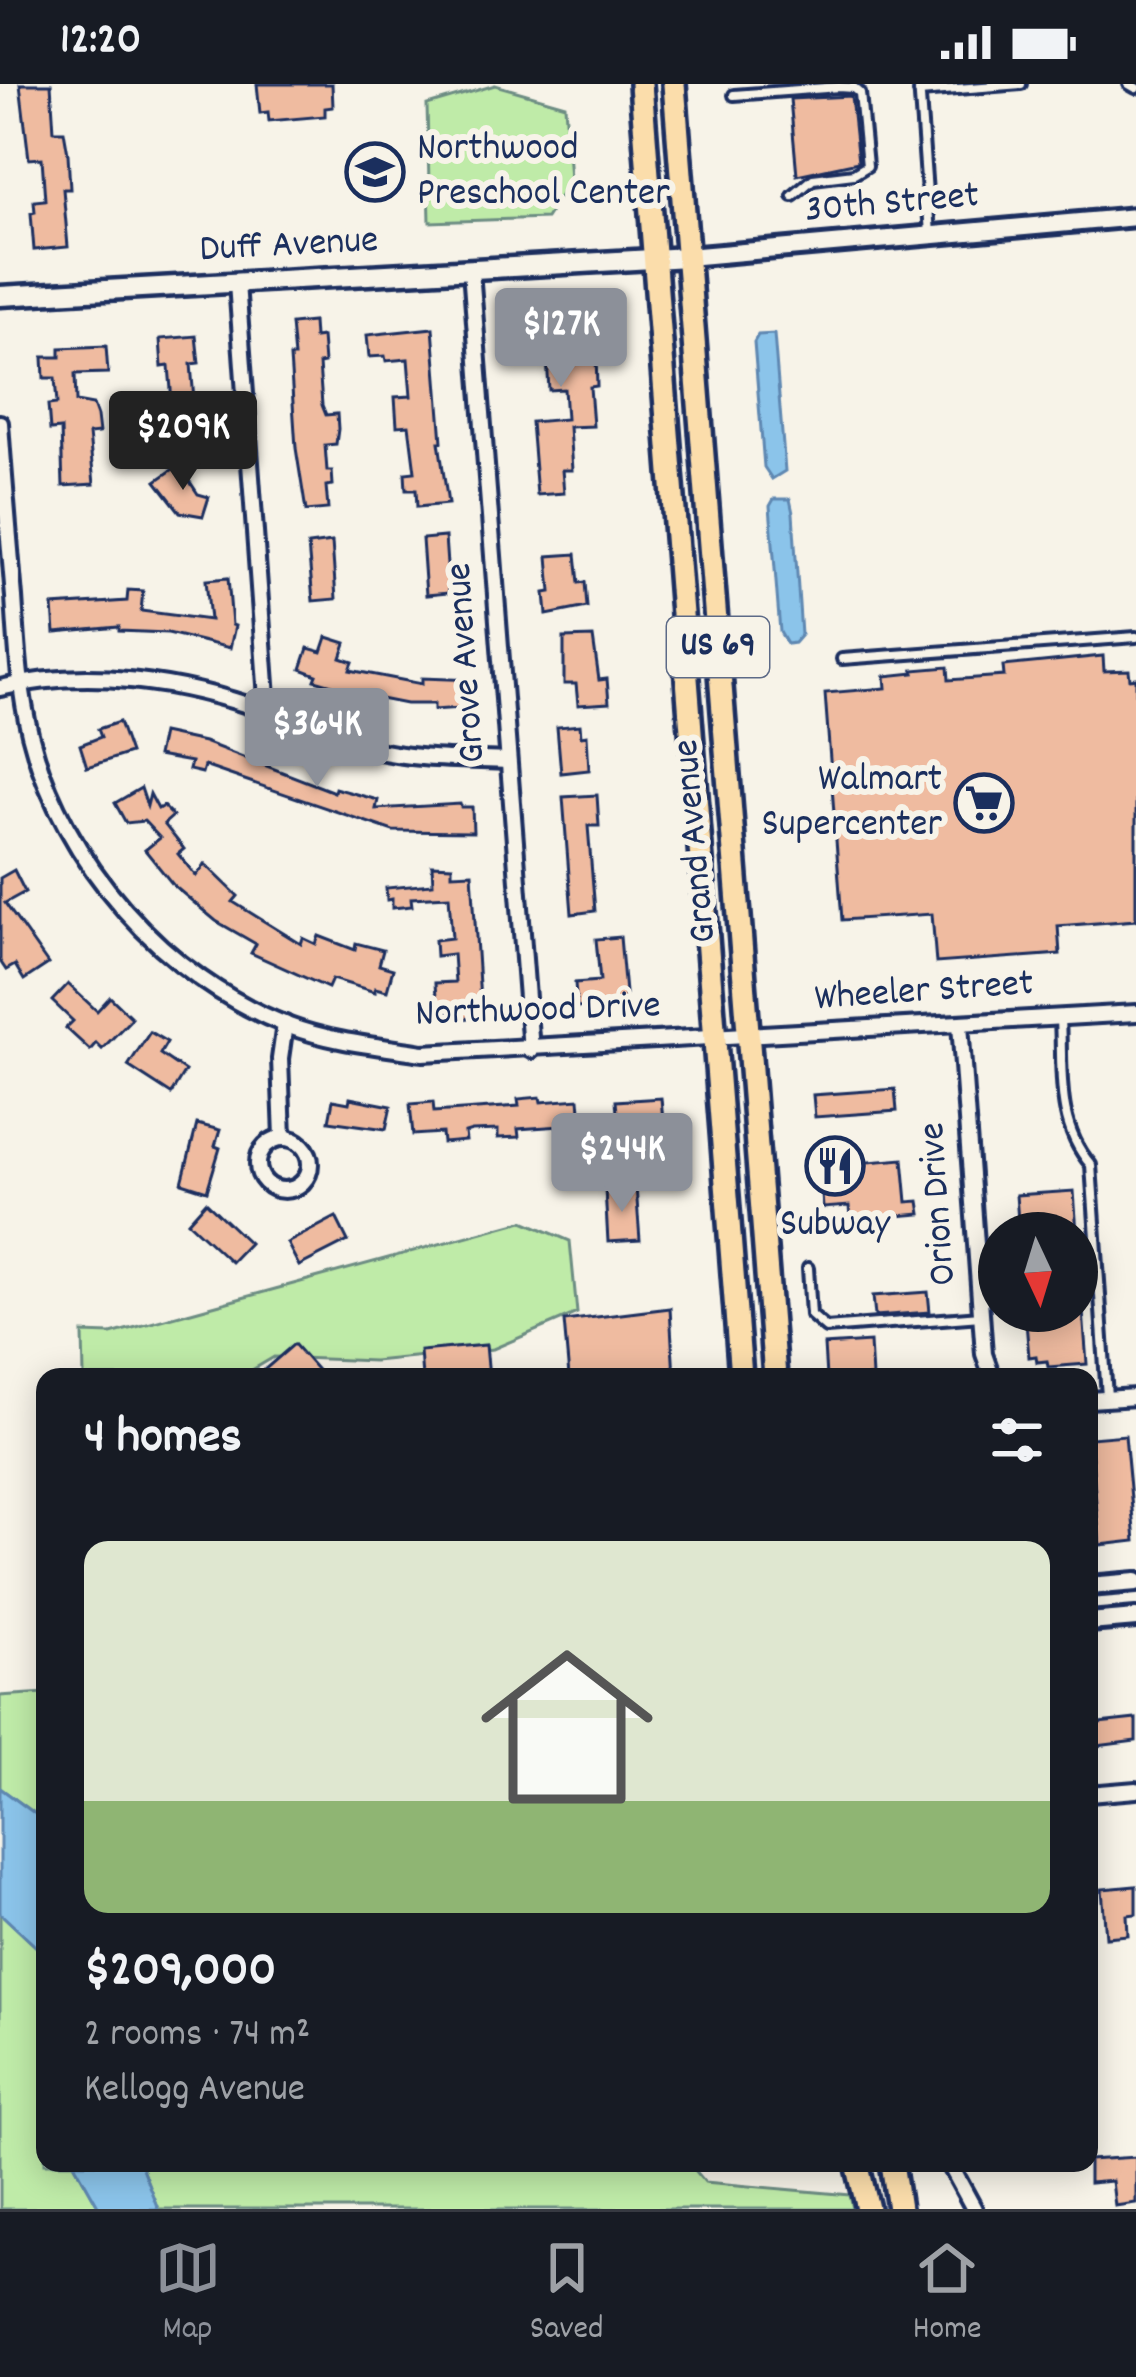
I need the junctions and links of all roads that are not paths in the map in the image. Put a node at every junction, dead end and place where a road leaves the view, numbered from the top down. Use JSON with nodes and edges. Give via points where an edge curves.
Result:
{"nodes":[{"id":1,"x":641,"y":84,"type":"edge"},
{"id":2,"x":674,"y":84,"type":"edge"},
{"id":3,"x":1021,"y":84,"type":"edge"},
{"id":4,"x":919,"y":88,"type":"edge"},
{"id":5,"x":734,"y":95,"type":"dead end"},
{"id":6,"x":794,"y":196,"type":"dead end"},
{"id":7,"x":1136,"y":217,"type":"edge"},
{"id":8,"x":930,"y":235,"type":"junction"},
{"id":9,"x":687,"y":257,"type":"junction"},
{"id":10,"x":653,"y":260,"type":"junction"},
{"id":11,"x":471,"y":270,"type":"junction"},
{"id":12,"x":237,"y":283,"type":"junction"},
{"id":13,"x":0,"y":296,"type":"edge"},
{"id":14,"x":0,"y":423,"type":"edge"},
{"id":15,"x":1136,"y":638,"type":"edge"},
{"id":16,"x":842,"y":659,"type":"dead end"},
{"id":17,"x":20,"y":683,"type":"junction"},
{"id":18,"x":0,"y":688,"type":"edge"},
{"id":19,"x":268,"y":712,"type":"junction"},
{"id":20,"x":508,"y":761,"type":"junction"},
{"id":21,"x":1136,"y":1013,"type":"edge"},
{"id":22,"x":1060,"y":1017,"type":"junction"},
{"id":23,"x":285,"y":1024,"type":"junction"},
{"id":24,"x":960,"y":1024,"type":"junction"},
{"id":25,"x":749,"y":1037,"type":"junction"},
{"id":26,"x":715,"y":1039,"type":"junction"},
{"id":27,"x":531,"y":1050,"type":"junction"},
{"id":28,"x":284,"y":1137,"type":"dead end"},
{"id":29,"x":978,"y":1263,"type":"edge"},
{"id":30,"x":808,"y":1268,"type":"dead end"},
{"id":31,"x":978,"y":1316,"type":"edge"},
{"id":32,"x":983,"y":1332,"type":"edge"},
{"id":33,"x":739,"y":1368,"type":"edge"},
{"id":34,"x":774,"y":1368,"type":"edge"},
{"id":35,"x":988,"y":1368,"type":"edge"},
{"id":36,"x":1136,"y":1397,"type":"edge"},
{"id":37,"x":1107,"y":1399,"type":"junction"},
{"id":38,"x":1098,"y":1400,"type":"edge"},
{"id":39,"x":1136,"y":1582,"type":"edge"},
{"id":40,"x":1098,"y":1585,"type":"edge"},
{"id":41,"x":1136,"y":1618,"type":"edge"},
{"id":42,"x":1098,"y":1621,"type":"edge"},
{"id":43,"x":1136,"y":1790,"type":"edge"},
{"id":44,"x":1098,"y":1793,"type":"edge"},
{"id":45,"x":859,"y":2172,"type":"edge"},
{"id":46,"x":893,"y":2172,"type":"edge"},
{"id":47,"x":955,"y":2172,"type":"edge"},
{"id":48,"x":868,"y":2209,"type":"edge"},
{"id":49,"x":899,"y":2209,"type":"edge"},
{"id":50,"x":974,"y":2209,"type":"edge"}],
"edges":[{"from":1,"to":10,"type":"main road","name":"Grand Avenue","number":"US 69"},
{"from":2,"to":9,"type":"main road","name":"Grand Avenue","number":"US 69"},
{"from":3,"to":4,"type":"lane"},
{"from":4,"to":8,"type":"lane"},
{"from":5,"to":6,"type":"lane","via":[[839,87],[860,93],[867,166],[813,179]]},
{"from":7,"to":8,"type":"street","name":"30th Street"},
{"from":8,"to":9,"type":"street","name":"30th Street"},
{"from":9,"to":10,"type":"main road","name":"30th Street"},
{"from":9,"to":25,"type":"main road","name":"Grand Avenue","number":"US 69"},
{"from":10,"to":11,"type":"main road","name":"Duff Avenue"},
{"from":10,"to":26,"type":"main road","name":"Grand Avenue","number":"US 69"},
{"from":11,"to":12,"type":"main road","name":"Duff Avenue"},
{"from":11,"to":20,"type":"street","name":"Grove Avenue"},
{"from":12,"to":13,"type":"main road","name":"Duff Avenue"},
{"from":12,"to":19,"type":"street"},
{"from":14,"to":17,"type":"street","name":"Northwood Drive"},
{"from":15,"to":16,"type":"lane"},
{"from":17,"to":18,"type":"street"},
{"from":17,"to":19,"type":"street","via":[[140,681]]},
{"from":17,"to":23,"type":"street","name":"Northwood Drive","via":[[45,781],[104,884],[178,960]]},
{"from":19,"to":20,"type":"street","via":[[376,750]]},
{"from":20,"to":27,"type":"street","name":"Grove Avenue"},
{"from":21,"to":22,"type":"street","name":"Wheeler Street"},
{"from":22,"to":24,"type":"street","name":"Wheeler Street"},
{"from":22,"to":37,"type":"lane","via":[[1065,1122],[1091,1165]]},
{"from":23,"to":27,"type":"street","name":"Northwood Drive","via":[[423,1053]]},
{"from":23,"to":28,"type":"street"},
{"from":24,"to":25,"type":"street","name":"Wheeler Street"},
{"from":24,"to":29,"type":"street","name":"Orion Drive"},
{"from":25,"to":26,"type":"street","name":"Wheeler Street"},
{"from":25,"to":34,"type":"main road","name":"Grand Avenue","number":"US 69"},
{"from":26,"to":27,"type":"street","name":"Northwood Drive"},
{"from":26,"to":33,"type":"main road","name":"Grand Avenue","number":"US 69"},
{"from":30,"to":31,"type":"lane","via":[[811,1316],[826,1328]]},
{"from":32,"to":35,"type":"street","name":"Orion Drive"},
{"from":36,"to":37,"type":"street"},
{"from":37,"to":38,"type":"street"},
{"from":39,"to":40,"type":"street"},
{"from":41,"to":42,"type":"street"},
{"from":43,"to":44,"type":"street"},
{"from":45,"to":48,"type":"main road"},
{"from":46,"to":49,"type":"main road"},
{"from":47,"to":50,"type":"street"}]}
